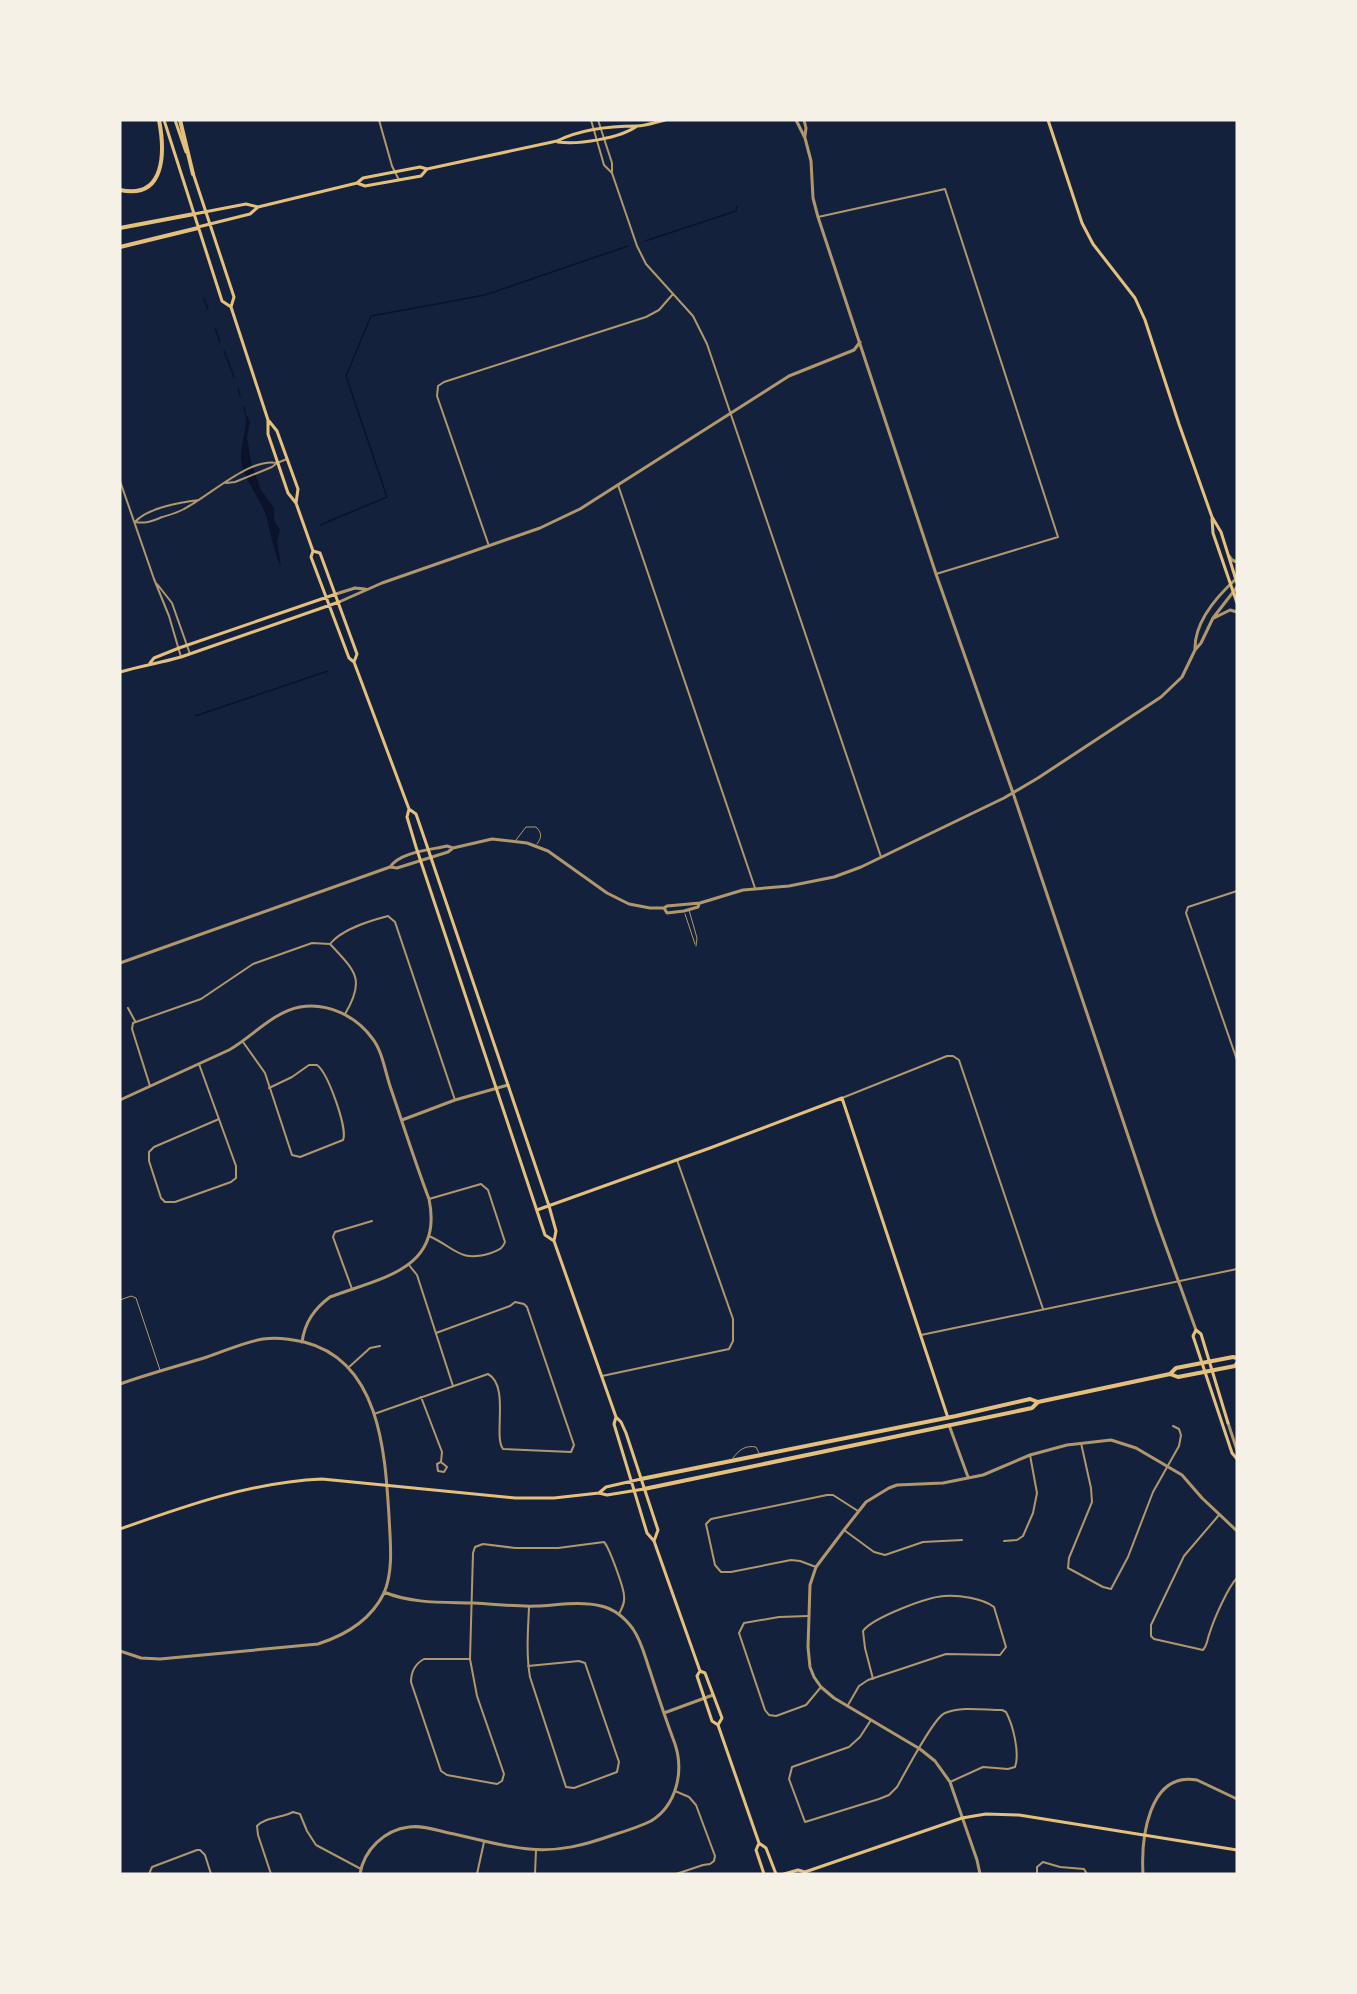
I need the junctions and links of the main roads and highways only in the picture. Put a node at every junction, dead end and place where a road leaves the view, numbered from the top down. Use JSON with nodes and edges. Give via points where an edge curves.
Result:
{"nodes":[{"id":1,"x":159,"y":120,"type":"edge"},
{"id":2,"x":164,"y":120,"type":"edge"},
{"id":3,"x":175,"y":120,"type":"edge"},
{"id":4,"x":180,"y":120,"type":"edge"},
{"id":5,"x":665,"y":120,"type":"edge"},
{"id":6,"x":1048,"y":120,"type":"edge"},
{"id":7,"x":637,"y":126,"type":"junction"},
{"id":8,"x":557,"y":141,"type":"junction"},
{"id":9,"x":427,"y":169,"type":"junction"},
{"id":10,"x":193,"y":174,"type":"junction"},
{"id":11,"x":357,"y":183,"type":"junction"},
{"id":12,"x":120,"y":190,"type":"edge"},
{"id":13,"x":258,"y":207,"type":"junction"},
{"id":14,"x":206,"y":212,"type":"junction"},
{"id":15,"x":194,"y":214,"type":"junction"},
{"id":16,"x":210,"y":224,"type":"junction"},
{"id":17,"x":120,"y":228,"type":"edge"},
{"id":18,"x":198,"y":228,"type":"junction"},
{"id":19,"x":120,"y":247,"type":"edge"},
{"id":20,"x":231,"y":307,"type":"junction"},
{"id":21,"x":268,"y":420,"type":"junction"},
{"id":22,"x":296,"y":503,"type":"junction"},
{"id":23,"x":1212,"y":517,"type":"junction"},
{"id":24,"x":313,"y":551,"type":"junction"},
{"id":25,"x":1237,"y":582,"type":"edge"},
{"id":26,"x":336,"y":594,"type":"junction"},
{"id":27,"x":326,"y":597,"type":"junction"},
{"id":28,"x":339,"y":602,"type":"junction"},
{"id":29,"x":1237,"y":603,"type":"edge"},
{"id":30,"x":329,"y":606,"type":"junction"},
{"id":31,"x":354,"y":662,"type":"junction"},
{"id":32,"x":150,"y":663,"type":"junction"},
{"id":33,"x":120,"y":672,"type":"edge"},
{"id":34,"x":409,"y":809,"type":"junction"},
{"id":35,"x":549,"y":1206,"type":"junction"},
{"id":36,"x":537,"y":1210,"type":"junction"},
{"id":37,"x":554,"y":1241,"type":"junction"},
{"id":38,"x":1237,"y":1359,"type":"edge"},
{"id":39,"x":1209,"y":1361,"type":"junction"},
{"id":40,"x":1202,"y":1362,"type":"junction"},
{"id":41,"x":1237,"y":1363,"type":"edge"},
{"id":42,"x":1212,"y":1370,"type":"junction"},
{"id":43,"x":1204,"y":1372,"type":"junction"},
{"id":44,"x":1170,"y":1374,"type":"junction"},
{"id":45,"x":1038,"y":1402,"type":"junction"},
{"id":46,"x":616,"y":1417,"type":"junction"},
{"id":47,"x":948,"y":1418,"type":"junction"},
{"id":48,"x":1228,"y":1423,"type":"road end"},
{"id":49,"x":869,"y":1433,"type":"junction"},
{"id":50,"x":866,"y":1442,"type":"junction"},
{"id":51,"x":1237,"y":1459,"type":"edge"},
{"id":52,"x":641,"y":1479,"type":"junction"},
{"id":53,"x":630,"y":1482,"type":"junction"},
{"id":54,"x":644,"y":1489,"type":"junction"},
{"id":55,"x":634,"y":1492,"type":"junction"},
{"id":56,"x":599,"y":1493,"type":"junction"},
{"id":57,"x":120,"y":1529,"type":"edge"},
{"id":58,"x":654,"y":1541,"type":"junction"},
{"id":59,"x":700,"y":1671,"type":"junction"},
{"id":60,"x":718,"y":1725,"type":"junction"},
{"id":61,"x":759,"y":1843,"type":"junction"},
{"id":62,"x":1237,"y":1850,"type":"edge"},
{"id":63,"x":804,"y":1873,"type":"edge"},
{"id":64,"x":764,"y":1874,"type":"edge"},
{"id":65,"x":776,"y":1874,"type":"edge"},
{"id":66,"x":784,"y":1874,"type":"edge"}],
"edges":[{"from":1,"to":12,"type":"main road","via":[[159,173],[144,189],[131,193]]},
{"from":2,"to":15,"type":"main road"},
{"from":3,"to":10,"type":"main road"},
{"from":4,"to":10,"type":"main road"},
{"from":5,"to":7,"type":"main road"},
{"from":6,"to":23,"type":"main road","via":[[1082,223],[1093,244],[1135,298],[1145,320]]},
{"from":7,"to":8,"type":"main road","via":[[594,130]]},
{"from":7,"to":8,"type":"main road","via":[[597,139]]},
{"from":8,"to":9,"type":"main road"},
{"from":9,"to":11,"type":"main road","via":[[363,178]]},
{"from":9,"to":11,"type":"main road","via":[[421,176],[364,186]]},
{"from":10,"to":14,"type":"main road"},
{"from":11,"to":13,"type":"main road"},
{"from":13,"to":14,"type":"main road","via":[[246,204]]},
{"from":13,"to":16,"type":"main road","via":[[250,214]]},
{"from":14,"to":15,"type":"main road"},
{"from":14,"to":16,"type":"main road"},
{"from":15,"to":17,"type":"main road"},
{"from":15,"to":18,"type":"main road"},
{"from":16,"to":18,"type":"main road"},
{"from":16,"to":20,"type":"main road","via":[[234,297]]},
{"from":18,"to":19,"type":"main road"},
{"from":18,"to":20,"type":"main road","via":[[222,301]]},
{"from":20,"to":21,"type":"main road"},
{"from":21,"to":22,"type":"main road","via":[[277,463]]},
{"from":21,"to":22,"type":"main road","via":[[277,431],[298,489]]},
{"from":22,"to":24,"type":"main road"},
{"from":23,"to":25,"type":"main road","via":[[1221,532]]},
{"from":23,"to":29,"type":"main road","via":[[1213,533]]},
{"from":24,"to":26,"type":"main road","via":[[320,553]]},
{"from":24,"to":27,"type":"main road","via":[[311,557]]},
{"from":26,"to":27,"type":"main road"},
{"from":26,"to":28,"type":"main road"},
{"from":27,"to":30,"type":"main road"},
{"from":27,"to":32,"type":"main road","via":[[179,648]]},
{"from":28,"to":30,"type":"main road"},
{"from":28,"to":31,"type":"main road","via":[[357,654]]},
{"from":30,"to":31,"type":"main road"},
{"from":30,"to":32,"type":"main road","via":[[181,657]]},
{"from":31,"to":34,"type":"main road"},
{"from":32,"to":33,"type":"main road"},
{"from":34,"to":35,"type":"main road","via":[[416,814]]},
{"from":34,"to":36,"type":"main road","via":[[407,817],[418,853]]},
{"from":35,"to":36,"type":"main road"},
{"from":35,"to":37,"type":"main road","via":[[556,1231]]},
{"from":35,"to":47,"type":"main road","via":[[842,1098]]},
{"from":36,"to":37,"type":"main road","via":[[545,1235]]},
{"from":37,"to":46,"type":"main road"},
{"from":38,"to":39,"type":"main road"},
{"from":39,"to":40,"type":"main road"},
{"from":39,"to":40,"type":"main road","via":[[1201,1334],[1196,1330],[1193,1336]]},
{"from":39,"to":42,"type":"main road"},
{"from":40,"to":43,"type":"main road"},
{"from":40,"to":44,"type":"main road","via":[[1176,1368]]},
{"from":41,"to":42,"type":"main road"},
{"from":42,"to":43,"type":"main road"},
{"from":42,"to":48,"type":"main road"},
{"from":43,"to":44,"type":"main road","via":[[1178,1377]]},
{"from":43,"to":51,"type":"main road"},
{"from":44,"to":45,"type":"main road"},
{"from":45,"to":47,"type":"main road","via":[[1030,1399]]},
{"from":45,"to":50,"type":"main road","via":[[1032,1408]]},
{"from":46,"to":52,"type":"main road","via":[[626,1433]]},
{"from":46,"to":53,"type":"main road","via":[[614,1424]]},
{"from":47,"to":49,"type":"main road"},
{"from":49,"to":50,"type":"main road"},
{"from":49,"to":52,"type":"main road"},
{"from":50,"to":54,"type":"main road"},
{"from":52,"to":53,"type":"main road"},
{"from":52,"to":54,"type":"main road"},
{"from":53,"to":55,"type":"main road"},
{"from":53,"to":56,"type":"main road","via":[[606,1487]]},
{"from":54,"to":55,"type":"main road"},
{"from":54,"to":58,"type":"main road","via":[[658,1530]]},
{"from":55,"to":56,"type":"main road"},
{"from":55,"to":58,"type":"main road","via":[[647,1533]]},
{"from":56,"to":57,"type":"main road","via":[[536,1498],[322,1479],[284,1482],[183,1507]]},
{"from":58,"to":59,"type":"main road"},
{"from":59,"to":60,"type":"main road","via":[[697,1676],[704,1698],[712,1721]]},
{"from":59,"to":60,"type":"main road","via":[[705,1673],[722,1718]]},
{"from":60,"to":61,"type":"main road"},
{"from":61,"to":64,"type":"main road","via":[[756,1850]]},
{"from":61,"to":65,"type":"main road","via":[[766,1848]]},
{"from":62,"to":63,"type":"main road","via":[[986,1814],[962,1818]]},
{"from":63,"to":66,"type":"main road","via":[[798,1870]]}]}
